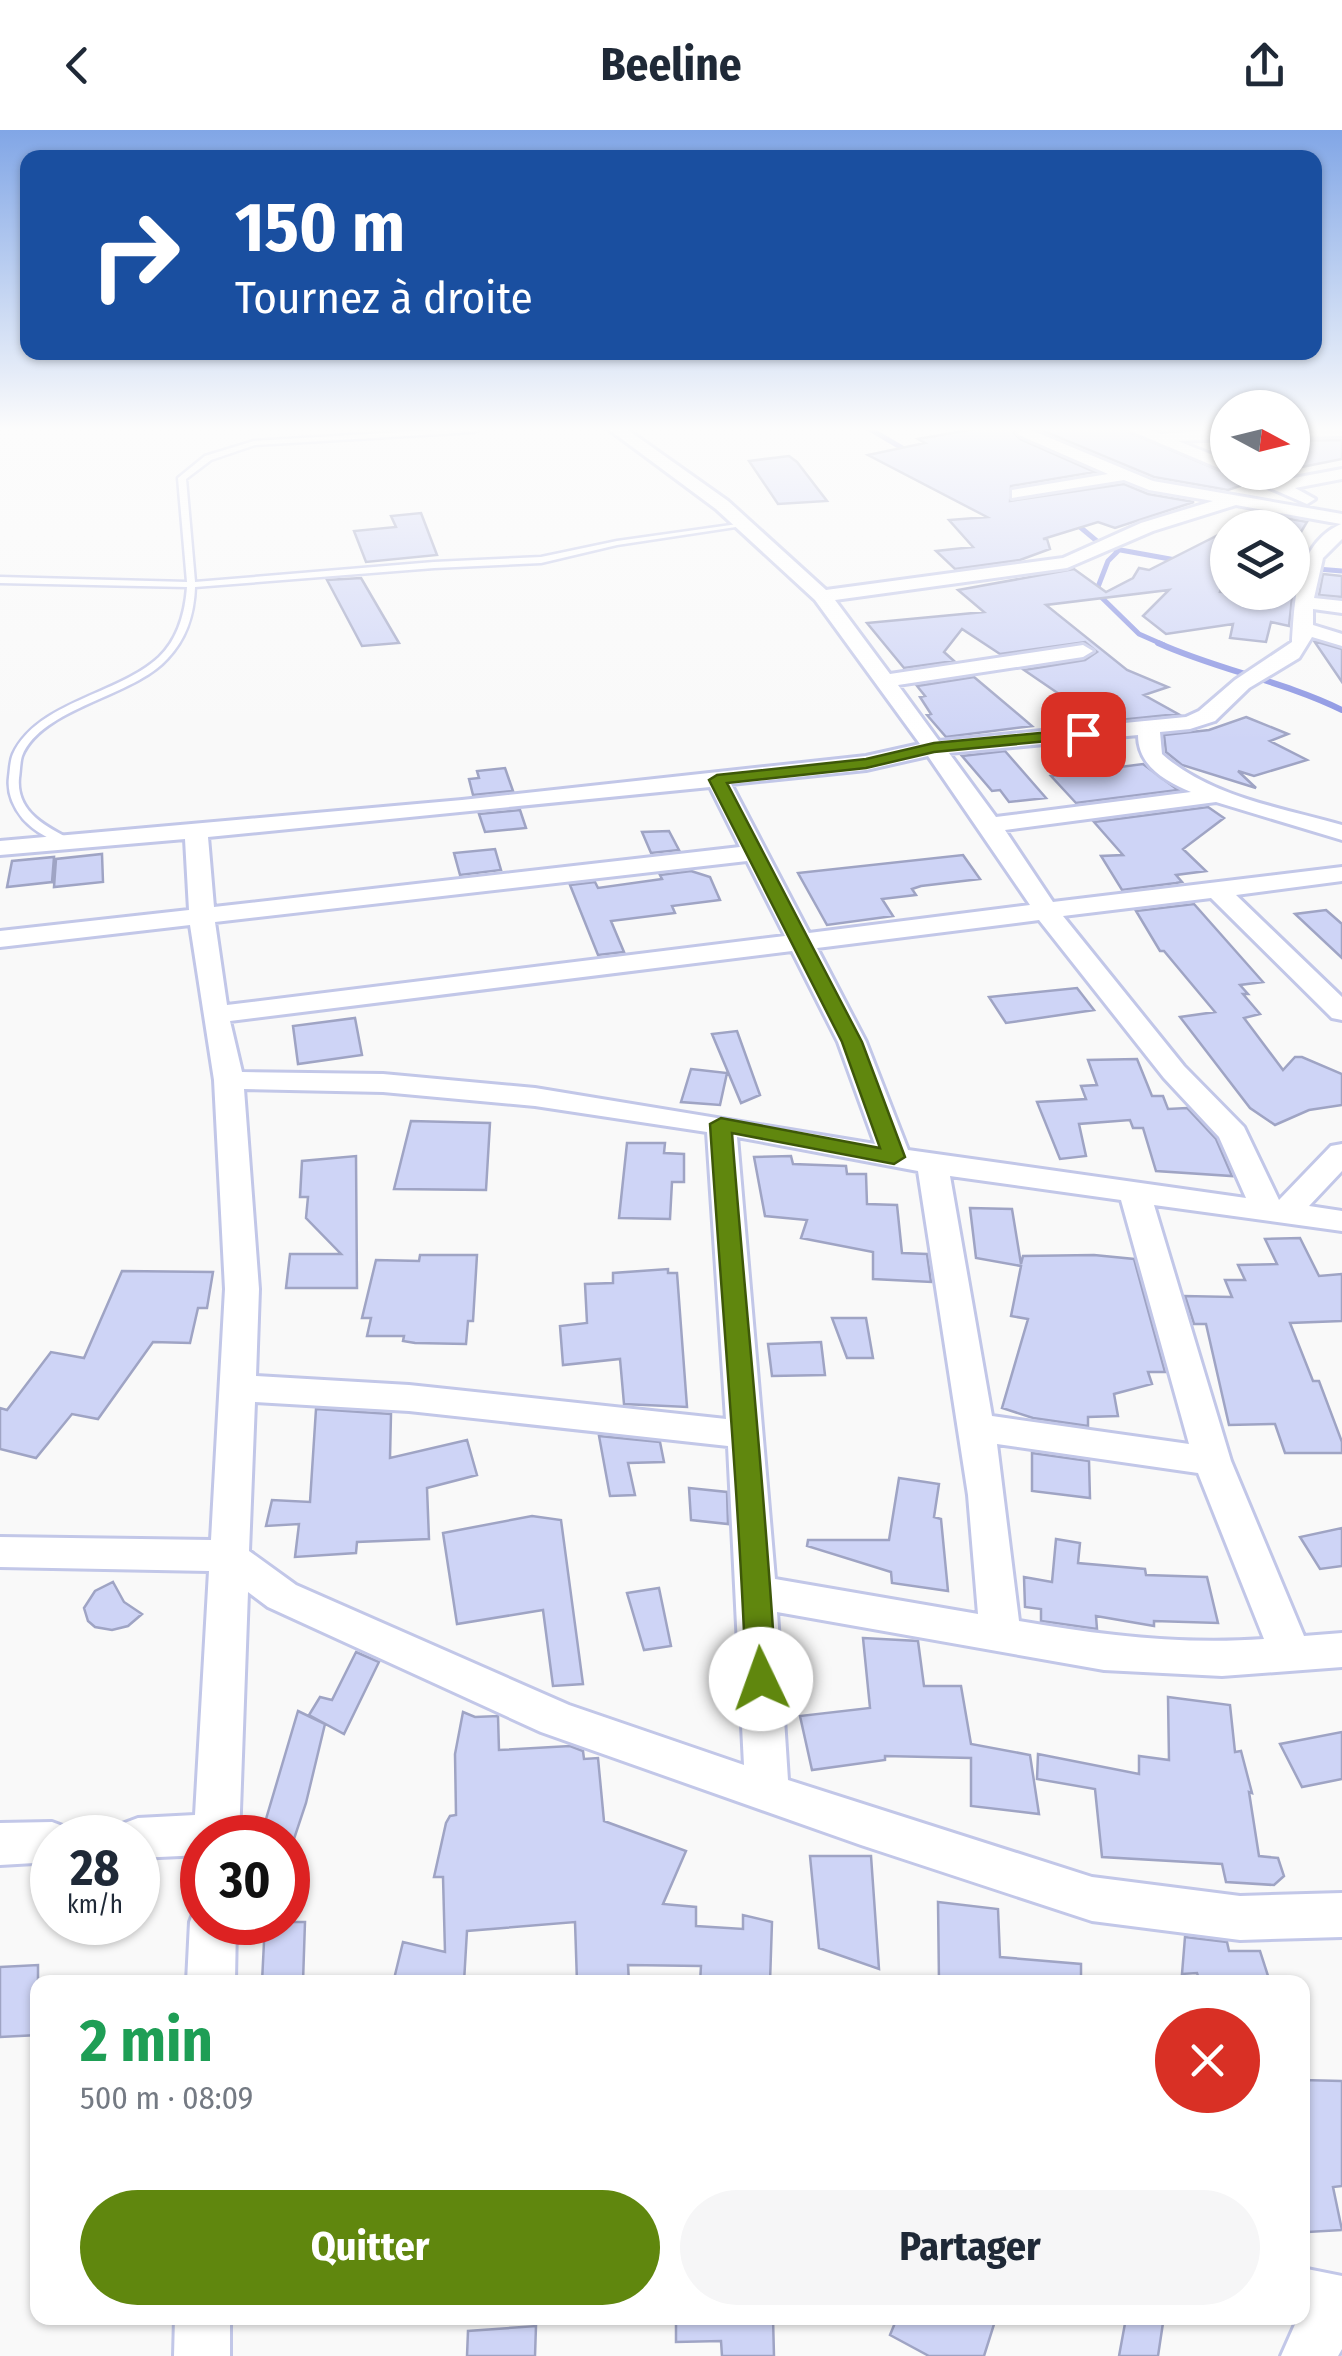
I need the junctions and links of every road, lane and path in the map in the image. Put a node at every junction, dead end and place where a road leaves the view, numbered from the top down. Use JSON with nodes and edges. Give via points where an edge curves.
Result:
{"nodes":[{"id":1,"x":187,"y":532,"type":"edge"},
{"id":2,"x":699,"y":532,"type":"edge"},
{"id":3,"x":752,"y":532,"type":"edge"},
{"id":4,"x":1136,"y":532,"type":"edge"},
{"id":5,"x":1339,"y":532,"type":"edge"},
{"id":6,"x":1310,"y":575,"type":"edge"},
{"id":7,"x":0,"y":580,"type":"edge"},
{"id":8,"x":192,"y":585,"type":"junction"},
{"id":9,"x":822,"y":596,"type":"junction"},
{"id":10,"x":1310,"y":603,"type":"edge"},
{"id":11,"x":1342,"y":607,"type":"edge"},
{"id":12,"x":1304,"y":610,"type":"edge"},
{"id":13,"x":1305,"y":630,"type":"junction"},
{"id":14,"x":1342,"y":640,"type":"edge"},
{"id":15,"x":1084,"y":651,"type":"dead end"},
{"id":16,"x":886,"y":681,"type":"junction"},
{"id":17,"x":1148,"y":728,"type":"junction"},
{"id":18,"x":934,"y":748,"type":"junction"},
{"id":19,"x":717,"y":780,"type":"junction"},
{"id":20,"x":1223,"y":795,"type":"junction"},
{"id":21,"x":990,"y":824,"type":"junction"},
{"id":22,"x":196,"y":830,"type":"junction"},
{"id":23,"x":1342,"y":833,"type":"edge"},
{"id":24,"x":66,"y":841,"type":"junction"},
{"id":25,"x":0,"y":848,"type":"edge"},
{"id":26,"x":752,"y":853,"type":"junction"},
{"id":27,"x":1342,"y":874,"type":"edge"},
{"id":28,"x":1218,"y":892,"type":"junction"},
{"id":29,"x":1048,"y":914,"type":"junction"},
{"id":30,"x":202,"y":919,"type":"junction"},
{"id":31,"x":0,"y":940,"type":"edge"},
{"id":32,"x":799,"y":944,"type":"junction"},
{"id":33,"x":1342,"y":1012,"type":"edge"},
{"id":34,"x":215,"y":1015,"type":"junction"},
{"id":35,"x":229,"y":1080,"type":"junction"},
{"id":36,"x":721,"y":1124,"type":"junction"},
{"id":37,"x":1342,"y":1153,"type":"edge"},
{"id":38,"x":894,"y":1157,"type":"junction"},
{"id":39,"x":932,"y":1164,"type":"junction"},
{"id":40,"x":1135,"y":1194,"type":"junction"},
{"id":41,"x":1277,"y":1211,"type":"junction"},
{"id":42,"x":1342,"y":1221,"type":"edge"},
{"id":43,"x":237,"y":1388,"type":"junction"},
{"id":44,"x":974,"y":1427,"type":"junction"},
{"id":45,"x":743,"y":1434,"type":"junction"},
{"id":46,"x":1212,"y":1461,"type":"junction"},
{"id":47,"x":0,"y":1552,"type":"edge"},
{"id":48,"x":227,"y":1556,"type":"junction"},
{"id":49,"x":756,"y":1592,"type":"junction"},
{"id":50,"x":1000,"y":1637,"type":"junction"},
{"id":51,"x":1342,"y":1650,"type":"edge"},
{"id":52,"x":1291,"y":1655,"type":"junction"},
{"id":53,"x":767,"y":1791,"type":"junction"},
{"id":54,"x":217,"y":1815,"type":"edge"},
{"id":55,"x":30,"y":1843,"type":"edge"},
{"id":56,"x":0,"y":1844,"type":"edge"},
{"id":57,"x":1342,"y":1915,"type":"edge"},
{"id":58,"x":212,"y":1945,"type":"edge"},
{"id":59,"x":211,"y":1975,"type":"edge"},
{"id":60,"x":1327,"y":2300,"type":"edge"},
{"id":61,"x":203,"y":2325,"type":"edge"},
{"id":62,"x":202,"y":2356,"type":"edge"},
{"id":63,"x":1310,"y":2356,"type":"edge"}],
"edges":[{"from":1,"to":8,"type":"lane"},
{"from":2,"to":8,"type":"lane","via":[[564,558]]},
{"from":3,"to":9,"type":"street"},
{"from":4,"to":9,"type":"street","via":[[1067,563]]},
{"from":5,"to":6,"type":"street","via":[[1314,557]]},
{"from":7,"to":8,"type":"lane"},
{"from":8,"to":24,"type":"lane","via":[[180,637],[158,663],[36,728],[19,746],[13,788],[22,812],[32,825]]},
{"from":9,"to":16,"type":"street"},
{"from":10,"to":11,"type":"street"},
{"from":12,"to":13,"type":"street"},
{"from":13,"to":14,"type":"street"},
{"from":13,"to":17,"type":"street","via":[[1292,654],[1206,716]]},
{"from":15,"to":16,"type":"street"},
{"from":16,"to":18,"type":"street"},
{"from":17,"to":18,"type":"street"},
{"from":17,"to":20,"type":"street","via":[[1154,758],[1184,781]]},
{"from":18,"to":19,"type":"street"},
{"from":18,"to":21,"type":"street"},
{"from":19,"to":22,"type":"street"},
{"from":19,"to":26,"type":"street"},
{"from":20,"to":21,"type":"street"},
{"from":20,"to":23,"type":"street"},
{"from":21,"to":29,"type":"street"},
{"from":22,"to":24,"type":"street"},
{"from":22,"to":30,"type":"street"},
{"from":24,"to":25,"type":"street"},
{"from":26,"to":30,"type":"street"},
{"from":26,"to":32,"type":"street"},
{"from":27,"to":28,"type":"street"},
{"from":28,"to":29,"type":"street"},
{"from":28,"to":33,"type":"street"},
{"from":29,"to":32,"type":"street"},
{"from":29,"to":41,"type":"street","via":[[1174,1072],[1233,1134]]},
{"from":30,"to":31,"type":"street"},
{"from":30,"to":34,"type":"street"},
{"from":32,"to":34,"type":"street"},
{"from":32,"to":38,"type":"street","via":[[852,1042]]},
{"from":34,"to":35,"type":"street"},
{"from":35,"to":36,"type":"street","via":[[472,1089]]},
{"from":35,"to":43,"type":"street","via":[[242,1288]]},
{"from":36,"to":38,"type":"street"},
{"from":36,"to":45,"type":"street"},
{"from":37,"to":41,"type":"street"},
{"from":38,"to":39,"type":"street"},
{"from":39,"to":40,"type":"street"},
{"from":39,"to":44,"type":"street"},
{"from":40,"to":41,"type":"street"},
{"from":40,"to":46,"type":"street"},
{"from":41,"to":42,"type":"street"},
{"from":43,"to":45,"type":"street","via":[[409,1398]]},
{"from":43,"to":48,"type":"street"},
{"from":44,"to":46,"type":"street"},
{"from":44,"to":50,"type":"street"},
{"from":45,"to":49,"type":"street"},
{"from":46,"to":52,"type":"street"},
{"from":47,"to":48,"type":"street"},
{"from":48,"to":53,"type":"street","via":[[282,1596],[556,1719]]},
{"from":48,"to":54,"type":"street"},
{"from":49,"to":50,"type":"street"},
{"from":49,"to":53,"type":"street"},
{"from":50,"to":52,"type":"street","via":[[1104,1653]]},
{"from":51,"to":52,"type":"street"},
{"from":53,"to":57,"type":"street","via":[[1092,1899],[1240,1918]]},
{"from":55,"to":56,"type":"street"},
{"from":58,"to":59,"type":"street"},
{"from":60,"to":63,"type":"street"},
{"from":61,"to":62,"type":"street"}]}
